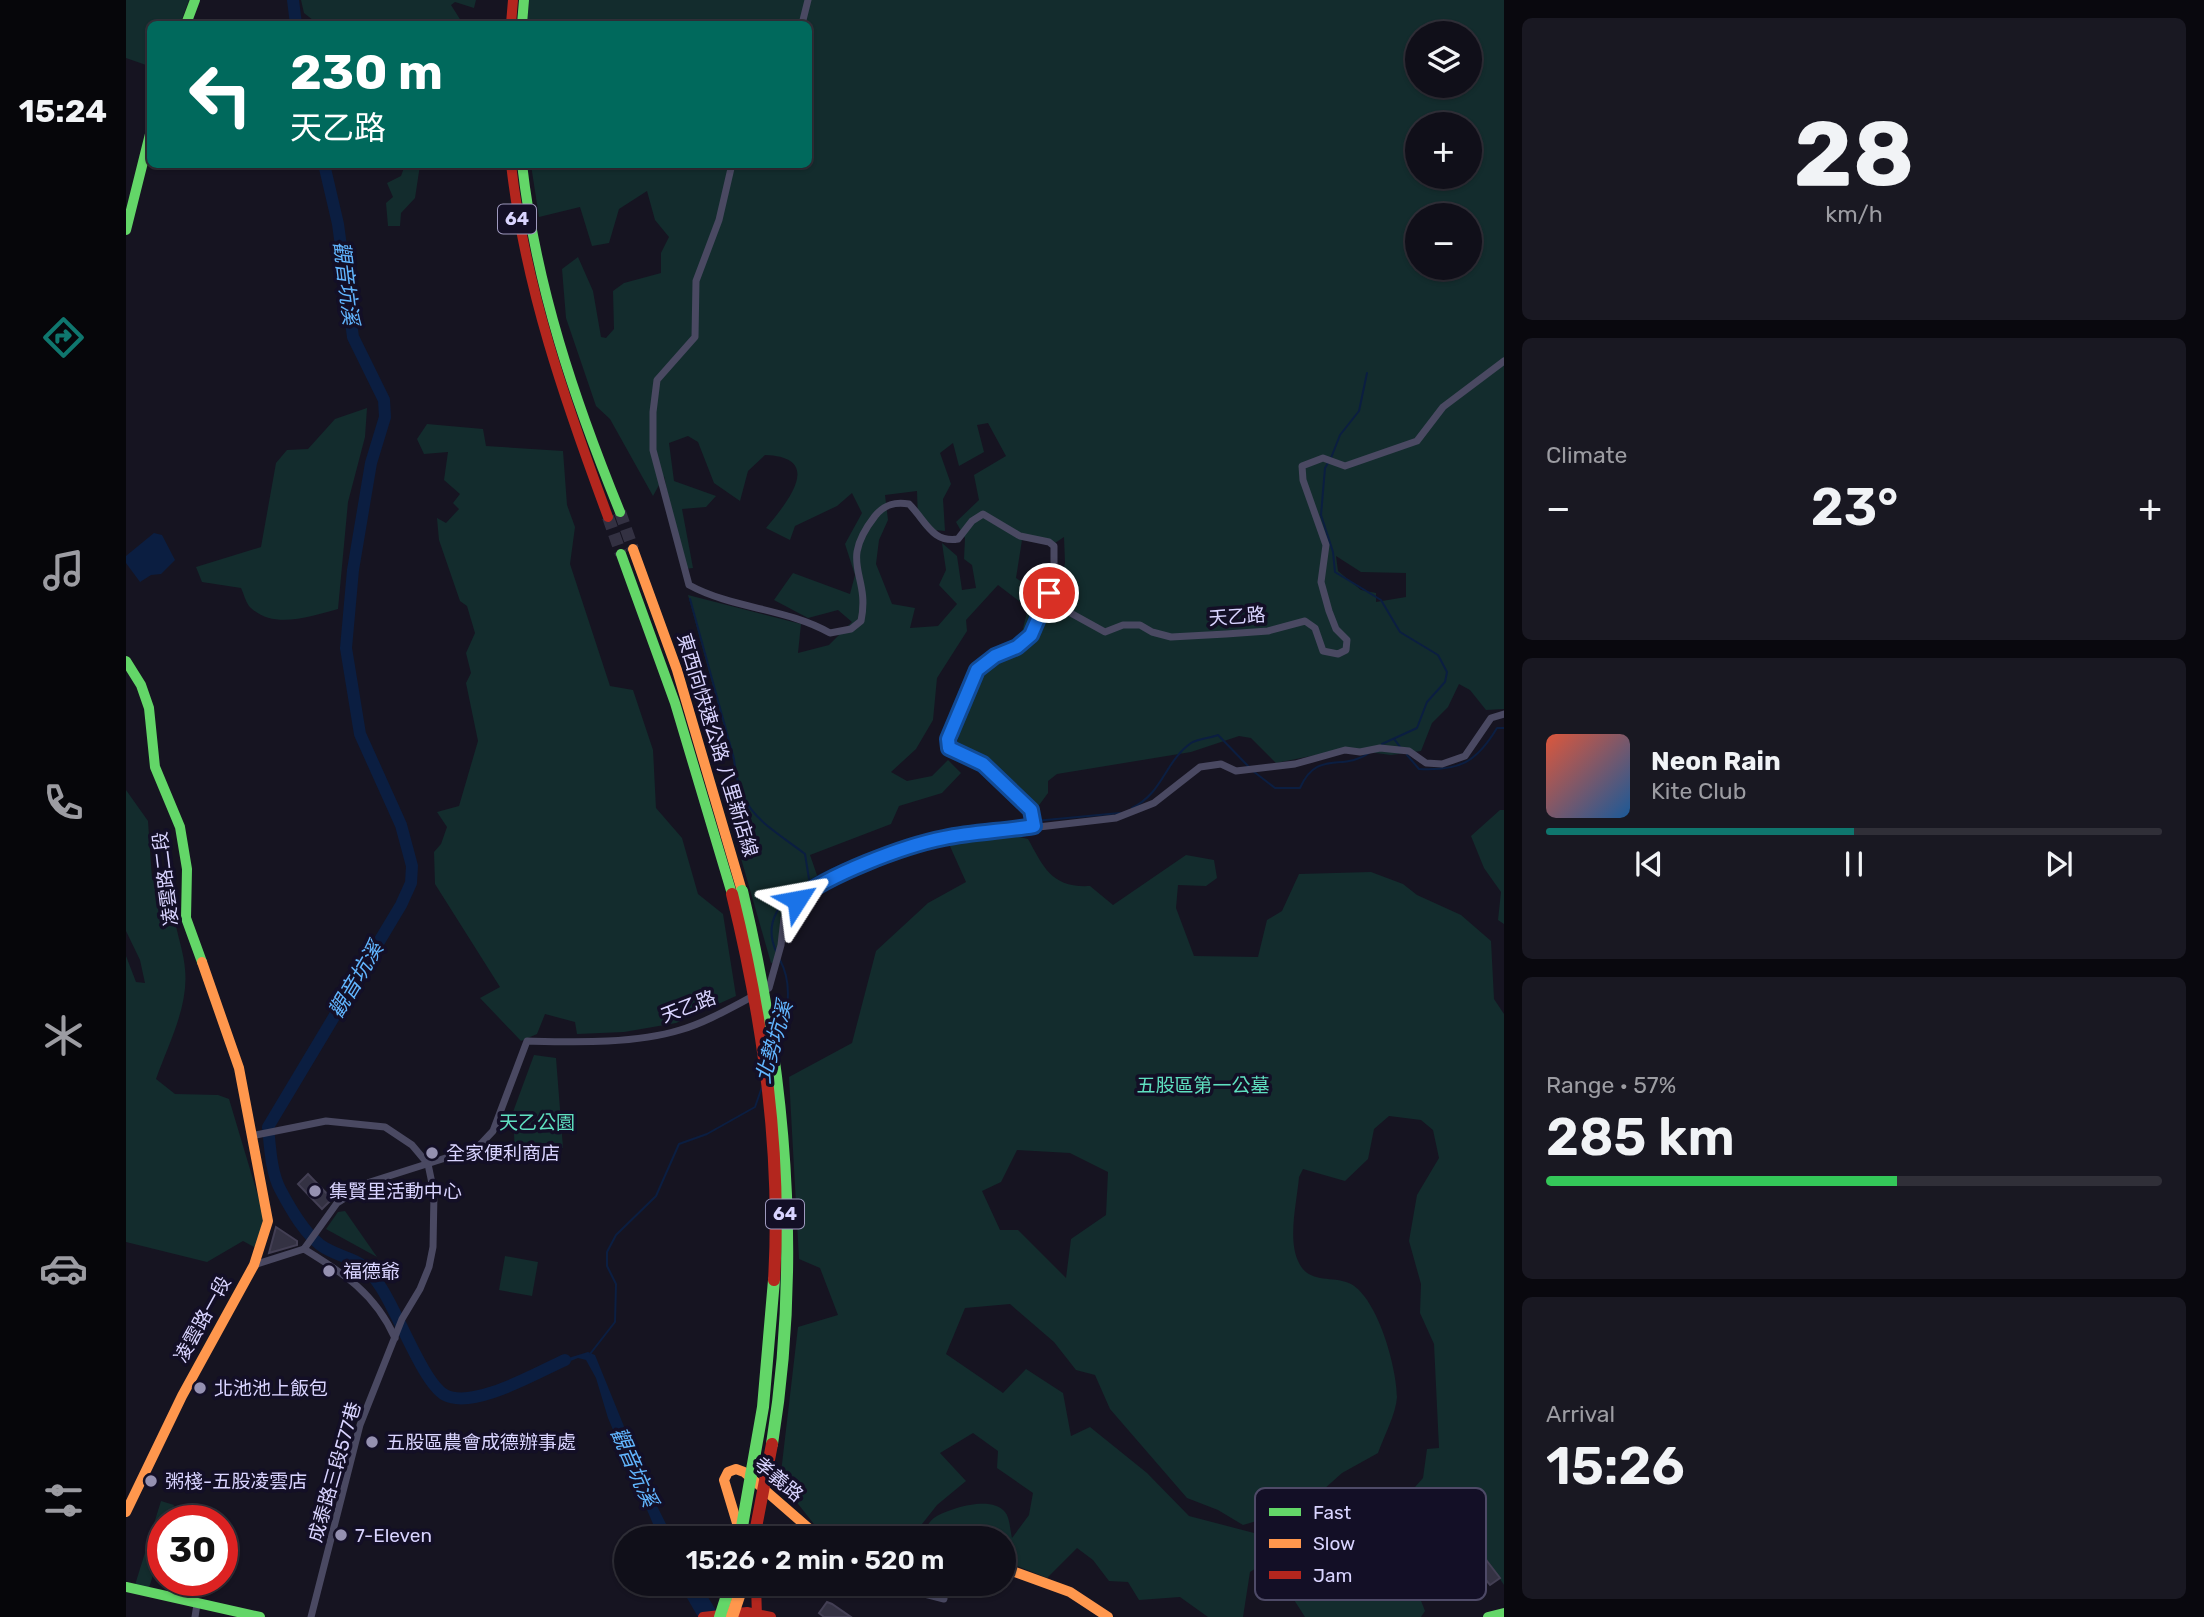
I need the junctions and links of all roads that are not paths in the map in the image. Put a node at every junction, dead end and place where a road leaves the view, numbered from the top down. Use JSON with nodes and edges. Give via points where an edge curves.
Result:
{"nodes":[{"id":1,"x":195,"y":0,"type":"edge"},
{"id":2,"x":513,"y":0,"type":"edge"},
{"id":3,"x":524,"y":0,"type":"edge"},
{"id":4,"x":808,"y":0,"type":"edge"},
{"id":5,"x":187,"y":21,"type":"edge"},
{"id":6,"x":511,"y":21,"type":"edge"},
{"id":7,"x":522,"y":21,"type":"edge"},
{"id":8,"x":803,"y":21,"type":"edge"},
{"id":9,"x":147,"y":146,"type":"edge"},
{"id":10,"x":512,"y":168,"type":"edge"},
{"id":11,"x":522,"y":168,"type":"edge"},
{"id":12,"x":731,"y":168,"type":"edge"},
{"id":13,"x":128,"y":225,"type":"edge"},
{"id":14,"x":533,"y":272,"type":"junction"},
{"id":15,"x":1504,"y":361,"type":"edge"},
{"id":16,"x":614,"y":514,"type":"tunnel mouth"},
{"id":17,"x":627,"y":551,"type":"tunnel mouth"},
{"id":18,"x":1054,"y":566,"type":"junction"},
{"id":19,"x":126,"y":662,"type":"edge"},
{"id":20,"x":1504,"y":714,"type":"edge"},
{"id":21,"x":1034,"y":826,"type":"junction"},
{"id":22,"x":737,"y":893,"type":"junction"},
{"id":23,"x":255,"y":1135,"type":"junction"},
{"id":24,"x":428,"y":1164,"type":"junction"},
{"id":25,"x":304,"y":1249,"type":"junction"},
{"id":26,"x":254,"y":1265,"type":"junction"},
{"id":27,"x":395,"y":1338,"type":"junction"},
{"id":28,"x":126,"y":1512,"type":"edge"},
{"id":29,"x":737,"y":1526,"type":"edge"},
{"id":30,"x":743,"y":1526,"type":"edge"},
{"id":31,"x":756,"y":1526,"type":"edge"},
{"id":32,"x":806,"y":1526,"type":"edge"},
{"id":33,"x":1016,"y":1572,"type":"edge"},
{"id":34,"x":126,"y":1587,"type":"edge"},
{"id":35,"x":729,"y":1596,"type":"edge"},
{"id":36,"x":737,"y":1596,"type":"edge"},
{"id":37,"x":757,"y":1596,"type":"edge"},
{"id":38,"x":932,"y":1596,"type":"edge"},
{"id":39,"x":944,"y":1599,"type":"dead end"},
{"id":40,"x":196,"y":1611,"type":"edge"},
{"id":41,"x":1504,"y":1613,"type":"edge"},
{"id":42,"x":758,"y":1615,"type":"edge"},
{"id":43,"x":728,"y":1616,"type":"edge"},
{"id":44,"x":260,"y":1617,"type":"edge"},
{"id":45,"x":311,"y":1617,"type":"edge"},
{"id":46,"x":703,"y":1617,"type":"edge"},
{"id":47,"x":771,"y":1617,"type":"edge"},
{"id":48,"x":1108,"y":1617,"type":"edge"},
{"id":49,"x":1488,"y":1617,"type":"edge"}],
"edges":[{"from":1,"to":5,"type":"main road"},
{"from":2,"to":6,"type":"main road"},
{"from":3,"to":7,"type":"main road"},
{"from":4,"to":8,"type":"street"},
{"from":9,"to":13,"type":"main road"},
{"from":10,"to":14,"type":"main road","number":"64"},
{"from":11,"to":14,"type":"main road","number":"64"},
{"from":12,"to":18,"type":"street","via":[[719,220],[696,281],[695,337],[657,380],[653,412],[653,450],[689,585],[717,597],[806,619],[830,633],[851,629],[862,621],[865,603],[854,552],[860,534],[882,508],[897,502],[909,505],[936,537],[947,541],[958,539],[983,514],[1020,536],[1049,542],[1054,546]]},
{"from":14,"to":16,"type":"main road","number":"64","via":[[580,430]]},
{"from":15,"to":18,"type":"street","name":"天乙路","via":[[1443,407],[1417,441],[1345,466],[1323,458],[1305,462],[1303,480],[1326,545],[1321,582],[1336,628],[1347,640],[1341,653],[1323,651],[1315,628],[1305,621],[1268,631],[1226,634],[1171,637],[1140,625],[1105,632],[1067,611]]},
{"from":17,"to":22,"type":"main road","name":"東西向快速公路 八里新店線","number":"64","via":[[677,670]]},
{"from":18,"to":21,"type":"street","via":[[1049,593],[1031,635],[977,670],[948,739],[949,748],[983,764],[1031,810]]},
{"from":19,"to":23,"type":"main road","name":"凌雲路二段","via":[[149,708],[155,767],[180,827],[187,869],[186,918],[239,1068]]},
{"from":20,"to":21,"type":"street","name":"天乙路","via":[[1491,718],[1471,749],[1451,762],[1426,763],[1409,751],[1380,748],[1345,750],[1295,765],[1236,771],[1208,764],[1161,799],[1132,813]]},
{"from":21,"to":24,"type":"street","name":"天乙路","via":[[917,845],[811,888],[784,918],[769,988],[691,1026],[635,1037],[527,1041],[486,1142]]},
{"from":22,"to":30,"type":"main road","name":"東西向快速公路 八里新店線","number":"64","bridge":true,"via":[[760,1020],[774,1211],[772,1337]]},
{"from":22,"to":31,"type":"main road","name":"東西向快速公路 八里新店線","number":"64","bridge":true,"via":[[757,947],[770,1020],[785,1200],[778,1397]]},
{"from":23,"to":24,"type":"street","via":[[326,1121],[385,1128],[398,1133]]},
{"from":23,"to":26,"type":"main road","name":"凌雲路一段","via":[[268,1221]]},
{"from":24,"to":25,"type":"street","name":"天乙路","via":[[370,1182],[337,1203]]},
{"from":24,"to":27,"type":"street","name":"成泰路三段577巷","via":[[434,1193],[433,1247],[420,1289]]},
{"from":25,"to":26,"type":"street"},
{"from":25,"to":27,"type":"street","via":[[351,1278],[388,1322]]},
{"from":26,"to":28,"type":"main road","name":"凌雲路一段","via":[[182,1396]]},
{"from":27,"to":45,"type":"street","name":"成泰路三段577巷","via":[[360,1425]]},
{"from":29,"to":32,"type":"main road","name":"孝義路","via":[[724,1480],[736,1469]]},
{"from":33,"to":48,"type":"main road","via":[[1070,1592]]},
{"from":34,"to":40,"type":"main road"},
{"from":35,"to":43,"type":"main road","bridge":true},
{"from":36,"to":43,"type":"main road","bridge":true},
{"from":37,"to":42,"type":"main road"},
{"from":38,"to":39,"type":"street"},
{"from":40,"to":44,"type":"main road"},
{"from":41,"to":49,"type":"main road"},
{"from":42,"to":43,"type":"main road"},
{"from":42,"to":47,"type":"main road"},
{"from":43,"to":46,"type":"main road","bridge":true}]}
